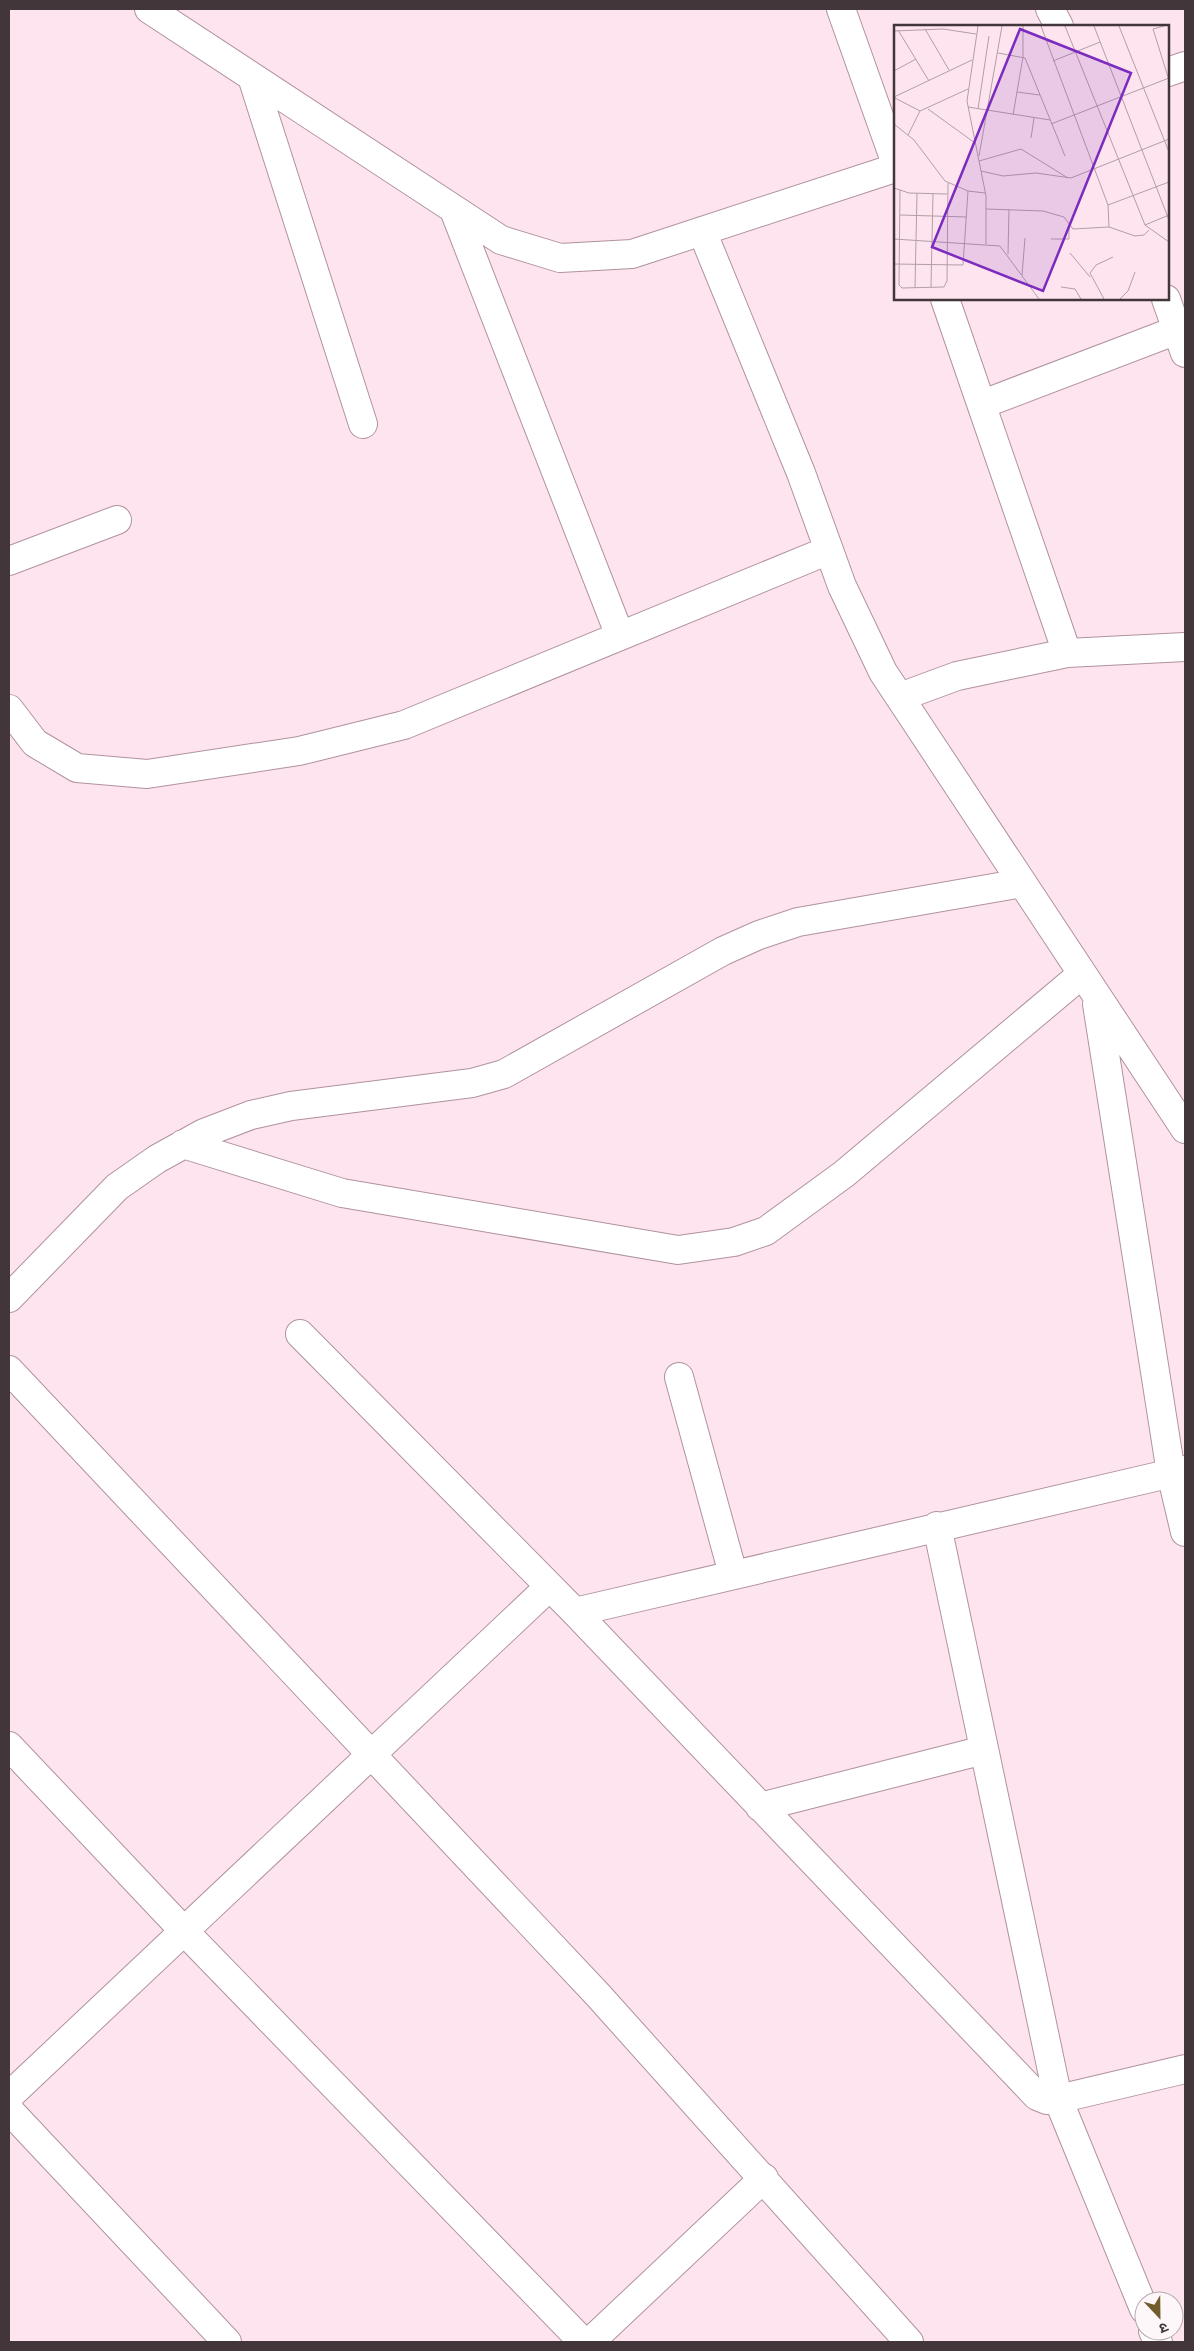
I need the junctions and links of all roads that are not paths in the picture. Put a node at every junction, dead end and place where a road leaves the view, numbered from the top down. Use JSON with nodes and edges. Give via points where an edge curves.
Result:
{"nodes":[{"id":1,"x":149,"y":9,"type":"edge"},
{"id":2,"x":841,"y":9,"type":"edge"},
{"id":3,"x":1050,"y":9,"type":"edge"},
{"id":4,"x":1058,"y":25,"type":"edge"},
{"id":5,"x":1185,"y":66,"type":"edge"},
{"id":6,"x":1169,"y":72,"type":"edge"},
{"id":7,"x":252,"y":77,"type":"junction"},
{"id":8,"x":894,"y":158,"type":"edge"},
{"id":9,"x":894,"y":168,"type":"edge"},
{"id":10,"x":454,"y":210,"type":"junction"},
{"id":11,"x":702,"y":231,"type":"junction"},
{"id":12,"x":945,"y":300,"type":"edge"},
{"id":13,"x":1166,"y":300,"type":"edge"},
{"id":14,"x":1183,"y":337,"type":"edge"},
{"id":15,"x":983,"y":404,"type":"junction"},
{"id":16,"x":363,"y":424,"type":"dead end"},
{"id":17,"x":117,"y":520,"type":"dead end"},
{"id":18,"x":829,"y":550,"type":"junction"},
{"id":19,"x":9,"y":561,"type":"edge"},
{"id":20,"x":620,"y":636,"type":"junction"},
{"id":21,"x":1185,"y":647,"type":"edge"},
{"id":22,"x":1067,"y":653,"type":"junction"},
{"id":23,"x":900,"y":697,"type":"junction"},
{"id":24,"x":9,"y":709,"type":"edge"},
{"id":25,"x":1022,"y":883,"type":"junction"},
{"id":26,"x":1082,"y":974,"type":"junction"},
{"id":27,"x":1096,"y":997,"type":"junction"},
{"id":28,"x":1183,"y":1123,"type":"edge"},
{"id":29,"x":183,"y":1144,"type":"junction"},
{"id":30,"x":9,"y":1298,"type":"edge"},
{"id":31,"x":300,"y":1334,"type":"dead end"},
{"id":32,"x":9,"y":1370,"type":"edge"},
{"id":33,"x":679,"y":1377,"type":"dead end"},
{"id":34,"x":1178,"y":1471,"type":"edge"},
{"id":35,"x":937,"y":1526,"type":"junction"},
{"id":36,"x":1185,"y":1532,"type":"edge"},
{"id":37,"x":733,"y":1574,"type":"junction"},
{"id":38,"x":549,"y":1587,"type":"junction"},
{"id":39,"x":575,"y":1612,"type":"junction"},
{"id":40,"x":9,"y":1746,"type":"edge"},
{"id":41,"x":984,"y":1750,"type":"junction"},
{"id":42,"x":370,"y":1755,"type":"junction"},
{"id":43,"x":760,"y":1807,"type":"junction"},
{"id":44,"x":184,"y":1931,"type":"junction"},
{"id":45,"x":1185,"y":2070,"type":"edge"},
{"id":46,"x":9,"y":2096,"type":"edge"},
{"id":47,"x":1058,"y":2098,"type":"junction"},
{"id":48,"x":9,"y":2110,"type":"edge"},
{"id":49,"x":764,"y":2178,"type":"junction"},
{"id":50,"x":1137,"y":2291,"type":"edge"},
{"id":51,"x":227,"y":2342,"type":"edge"},
{"id":52,"x":582,"y":2342,"type":"edge"},
{"id":53,"x":590,"y":2342,"type":"edge"},
{"id":54,"x":909,"y":2342,"type":"edge"}],
"edges":[{"from":1,"to":7,"type":"street"},
{"from":2,"to":8,"type":"street"},
{"from":3,"to":4,"type":"street"},
{"from":5,"to":6,"type":"street"},
{"from":7,"to":10,"type":"street"},
{"from":7,"to":16,"type":"street"},
{"from":9,"to":11,"type":"street"},
{"from":10,"to":11,"type":"street","via":[[500,240],[560,258],[632,254]]},
{"from":10,"to":20,"type":"street"},
{"from":11,"to":18,"type":"street"},
{"from":12,"to":15,"type":"street"},
{"from":13,"to":14,"type":"street"},
{"from":14,"to":15,"type":"street"},
{"from":15,"to":22,"type":"street"},
{"from":17,"to":19,"type":"street"},
{"from":18,"to":20,"type":"street"},
{"from":18,"to":23,"type":"street","via":[[842,586],[883,672]]},
{"from":20,"to":24,"type":"street","via":[[404,725],[299,751],[147,774],[78,768],[35,743]]},
{"from":21,"to":22,"type":"street"},
{"from":22,"to":23,"type":"street","via":[[957,676]]},
{"from":23,"to":25,"type":"street"},
{"from":25,"to":26,"type":"street"},
{"from":25,"to":29,"type":"street","via":[[798,922],[723,951],[504,1074],[472,1084],[291,1106],[251,1116]]},
{"from":26,"to":27,"type":"street"},
{"from":26,"to":29,"type":"street","via":[[844,1174],[766,1231],[734,1242],[678,1250],[342,1193]]},
{"from":27,"to":28,"type":"street"},
{"from":27,"to":34,"type":"street"},
{"from":29,"to":30,"type":"street","via":[[117,1187]]},
{"from":31,"to":38,"type":"street"},
{"from":32,"to":42,"type":"street"},
{"from":33,"to":37,"type":"street"},
{"from":34,"to":35,"type":"street"},
{"from":34,"to":36,"type":"street"},
{"from":35,"to":37,"type":"street"},
{"from":35,"to":41,"type":"street"},
{"from":37,"to":39,"type":"street"},
{"from":38,"to":39,"type":"street"},
{"from":38,"to":42,"type":"street"},
{"from":39,"to":43,"type":"street"},
{"from":40,"to":44,"type":"street"},
{"from":41,"to":43,"type":"street"},
{"from":41,"to":47,"type":"street"},
{"from":42,"to":44,"type":"street"},
{"from":42,"to":49,"type":"street","via":[[598,1995]]},
{"from":43,"to":47,"type":"street","via":[[1037,2096],[1047,2100]]},
{"from":44,"to":46,"type":"street"},
{"from":44,"to":52,"type":"street"},
{"from":45,"to":47,"type":"street"},
{"from":47,"to":50,"type":"street"},
{"from":48,"to":51,"type":"street"},
{"from":49,"to":53,"type":"street"},
{"from":49,"to":54,"type":"street"}]}
